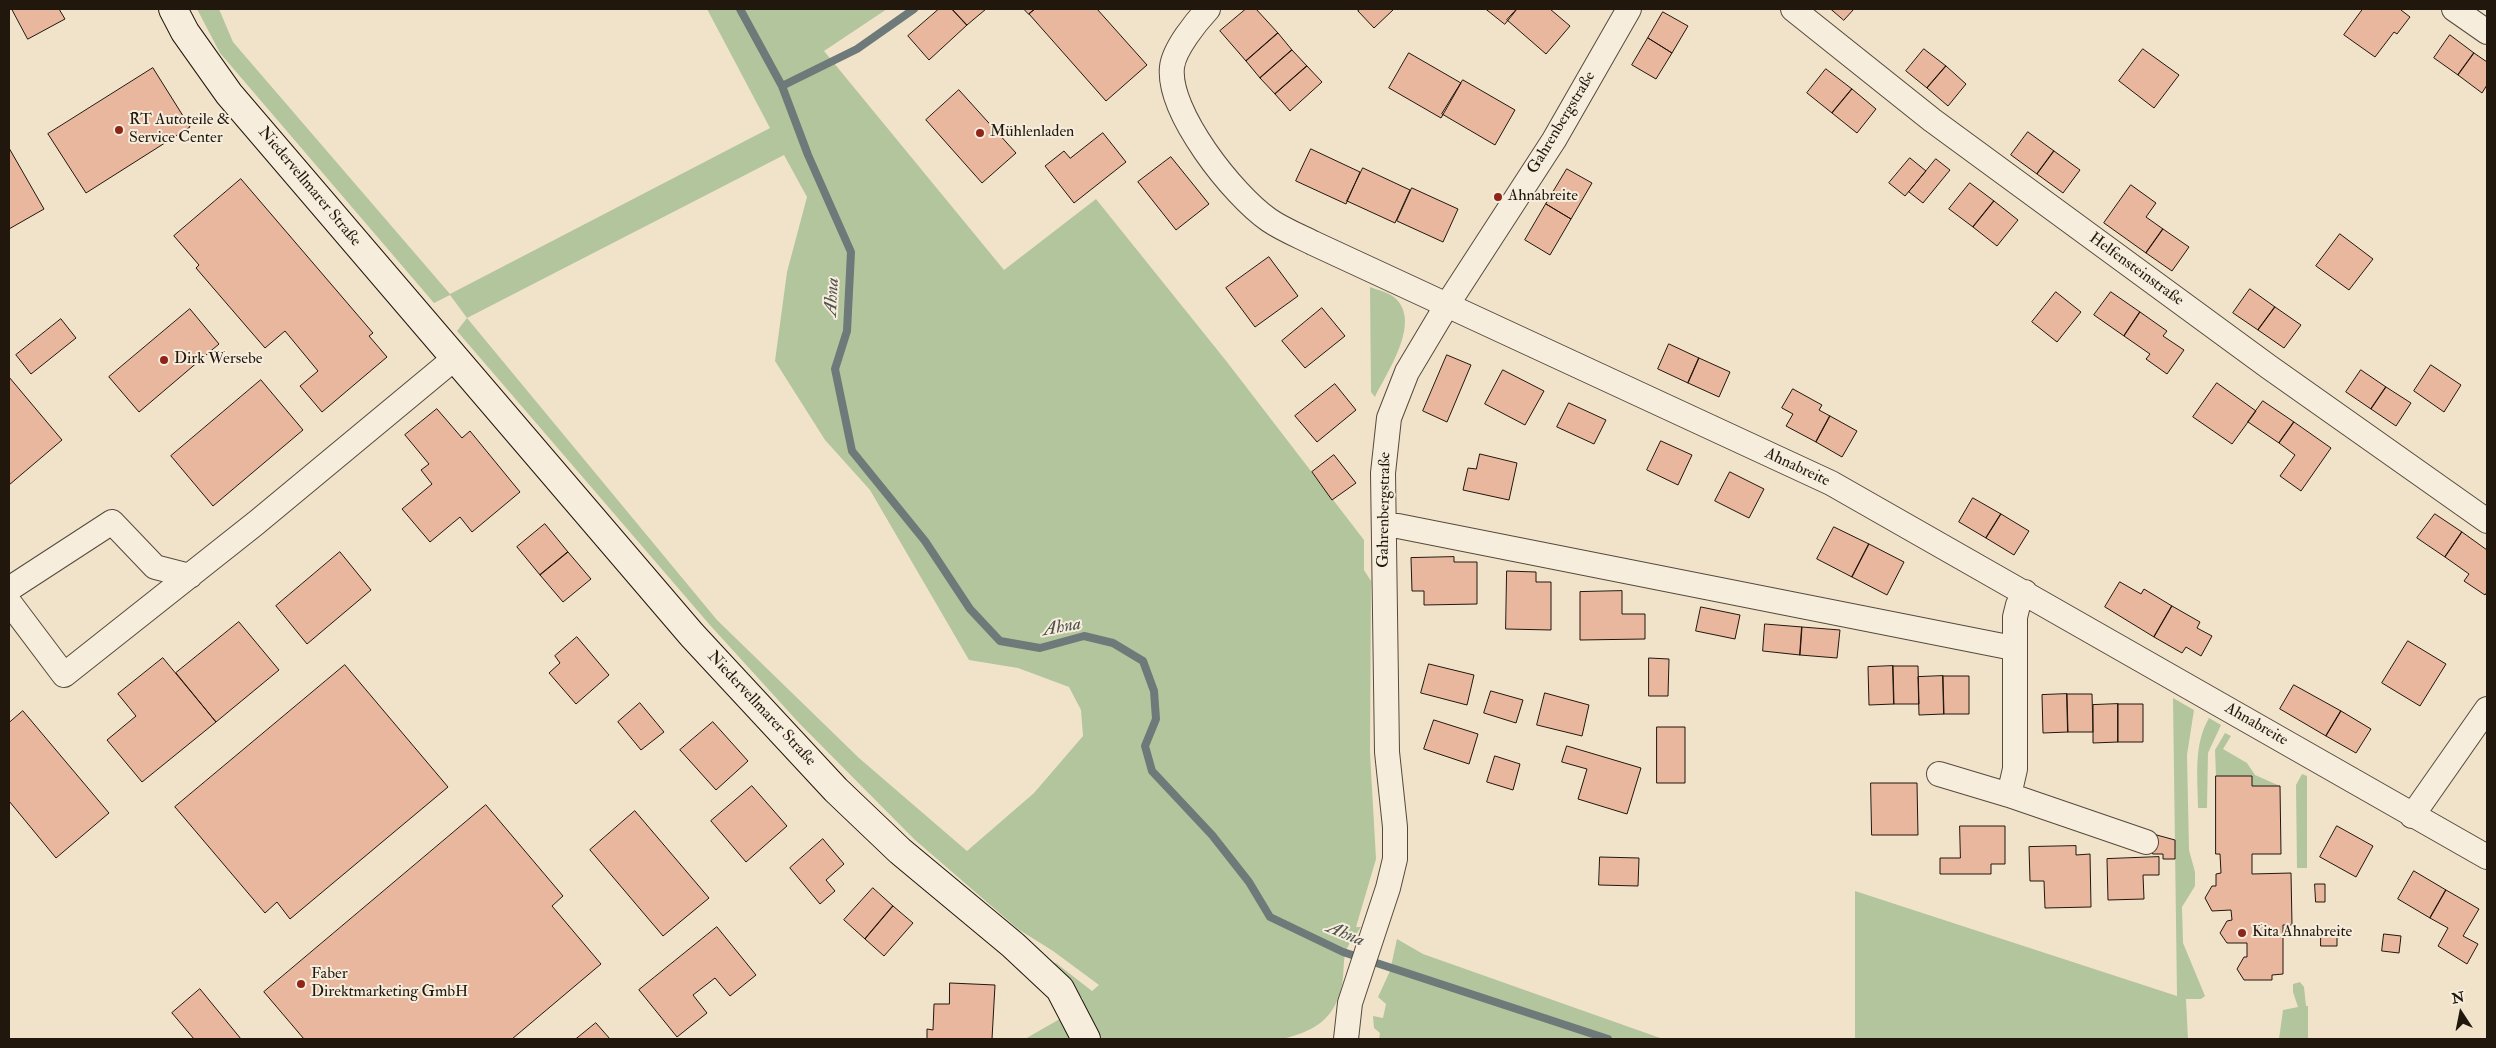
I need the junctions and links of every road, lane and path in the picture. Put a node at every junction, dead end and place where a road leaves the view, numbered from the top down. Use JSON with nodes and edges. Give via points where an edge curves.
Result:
{"nodes":[{"id":1,"x":173,"y":9,"type":"edge"},
{"id":2,"x":1208,"y":9,"type":"edge"},
{"id":3,"x":1629,"y":9,"type":"edge"},
{"id":4,"x":1793,"y":9,"type":"edge"},
{"id":5,"x":2454,"y":9,"type":"edge"},
{"id":6,"x":2487,"y":32,"type":"edge"},
{"id":7,"x":1447,"y":305,"type":"junction"},
{"id":8,"x":454,"y":358,"type":"junction"},
{"id":9,"x":2487,"y":521,"type":"edge"},
{"id":10,"x":1384,"y":526,"type":"junction"},
{"id":11,"x":190,"y":576,"type":"junction"},
{"id":12,"x":9,"y":589,"type":"edge"},
{"id":13,"x":2025,"y":592,"type":"junction"},
{"id":14,"x":9,"y":602,"type":"edge"},
{"id":15,"x":2013,"y":648,"type":"junction"},
{"id":16,"x":2487,"y":709,"type":"edge"},
{"id":17,"x":1939,"y":774,"type":"dead end"},
{"id":18,"x":2010,"y":795,"type":"junction"},
{"id":19,"x":2412,"y":816,"type":"junction"},
{"id":20,"x":2146,"y":842,"type":"dead end"},
{"id":21,"x":2487,"y":857,"type":"edge"},
{"id":22,"x":1086,"y":1039,"type":"edge"},
{"id":23,"x":1346,"y":1039,"type":"edge"}],
"edges":[{"from":1,"to":8,"type":"main road","name":"Niedervellmarer Straße","via":[[185,32],[229,94]]},
{"from":2,"to":7,"type":"street","name":"Ahnabreite","via":[[1189,31],[1172,66],[1175,96],[1195,136],[1228,182],[1269,220]]},
{"from":3,"to":7,"type":"street","name":"Gahrenbergstraße","via":[[1554,140]]},
{"from":4,"to":9,"type":"street","name":"Helfensteinstraße","via":[[1962,142],[2269,367]]},
{"from":5,"to":6,"type":"street"},
{"from":7,"to":10,"type":"street","name":"Gahrenbergstraße","via":[[1407,372],[1389,418],[1383,473]]},
{"from":7,"to":13,"type":"street","name":"Ahnabreite","via":[[1831,483]]},
{"from":8,"to":11,"type":"street"},
{"from":8,"to":22,"type":"main road","name":"Niedervellmarer Straße","via":[[692,635],[836,790],[900,851],[1060,989]]},
{"from":10,"to":15,"type":"street","via":[[1408,528]]},
{"from":10,"to":23,"type":"street","name":"Gahrenbergstraße","via":[[1387,752],[1395,859],[1350,1003]]},
{"from":11,"to":12,"type":"street","via":[[155,567],[112,522]]},
{"from":11,"to":14,"type":"street","via":[[64,675]]},
{"from":13,"to":15,"type":"street","via":[[2015,617]]},
{"from":13,"to":19,"type":"street","name":"Ahnabreite"},
{"from":15,"to":18,"type":"street","via":[[2015,768]]},
{"from":16,"to":19,"type":"street"},
{"from":17,"to":18,"type":"street"},
{"from":18,"to":20,"type":"street"},
{"from":19,"to":21,"type":"street","name":"Ahnabreite"}]}
